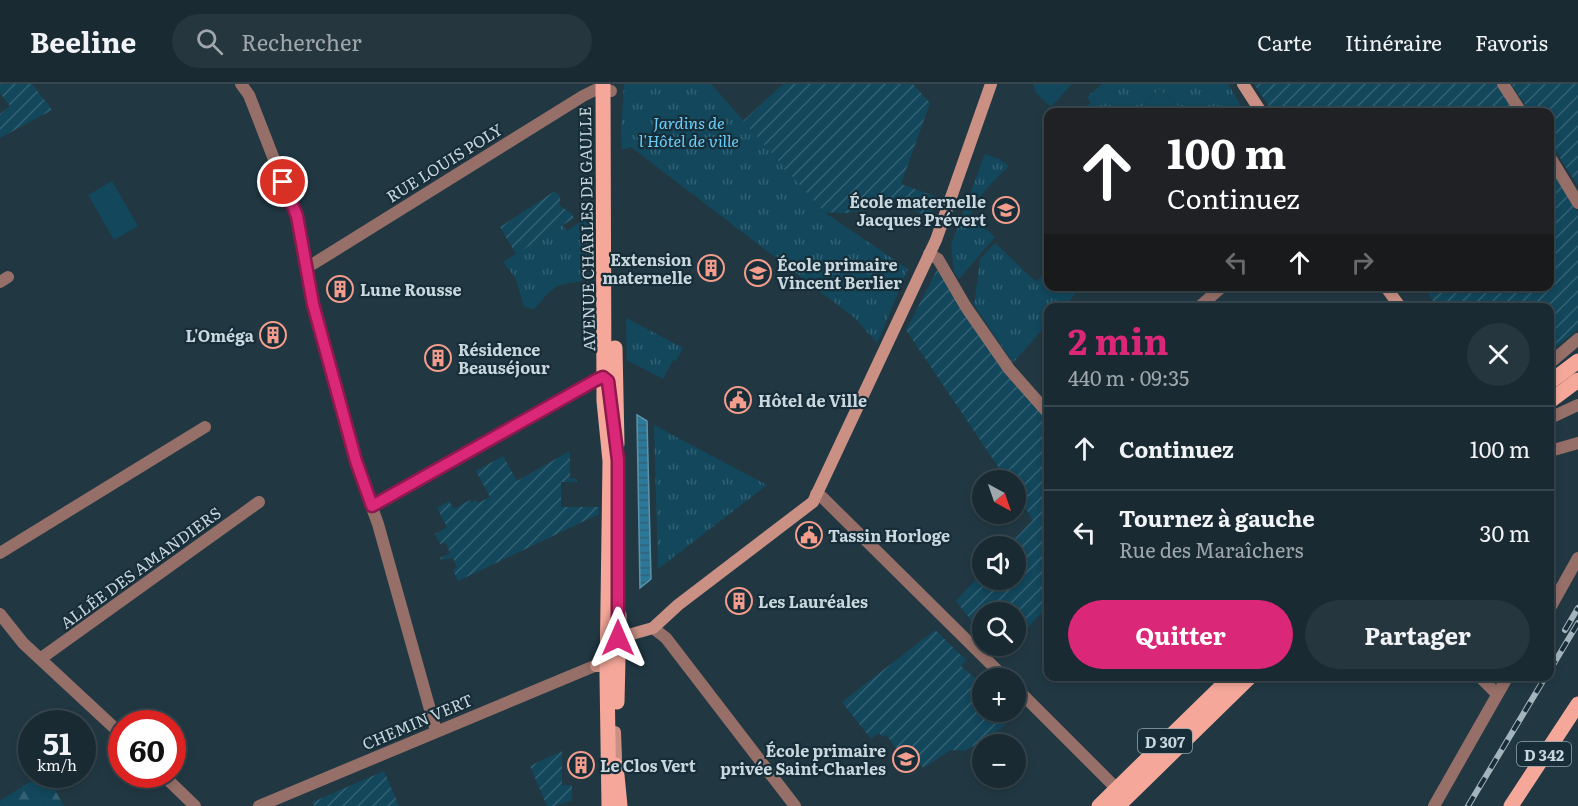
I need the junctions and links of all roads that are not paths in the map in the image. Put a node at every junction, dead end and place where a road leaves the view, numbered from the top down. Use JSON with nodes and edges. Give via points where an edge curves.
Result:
{"nodes":[{"id":1,"x":241,"y":84,"type":"edge"},
{"id":2,"x":991,"y":84,"type":"edge"},
{"id":3,"x":1243,"y":84,"type":"edge"},
{"id":4,"x":1503,"y":84,"type":"edge"},
{"id":5,"x":607,"y":87,"type":"edge"},
{"id":6,"x":1258,"y":108,"type":"edge"},
{"id":7,"x":1518,"y":108,"type":"edge"},
{"id":8,"x":1554,"y":164,"type":"edge"},
{"id":9,"x":1578,"y":202,"type":"edge"},
{"id":10,"x":930,"y":254,"type":"junction"},
{"id":11,"x":305,"y":267,"type":"junction"},
{"id":12,"x":1217,"y":291,"type":"edge"},
{"id":13,"x":1204,"y":303,"type":"edge"},
{"id":14,"x":1578,"y":339,"type":"edge"},
{"id":15,"x":1554,"y":360,"type":"edge"},
{"id":16,"x":1578,"y":361,"type":"edge"},
{"id":17,"x":1554,"y":379,"type":"edge"},
{"id":18,"x":599,"y":380,"type":"junction"},
{"id":19,"x":1578,"y":380,"type":"edge"},
{"id":20,"x":1554,"y":398,"type":"edge"},
{"id":21,"x":1578,"y":405,"type":"edge"},
{"id":22,"x":1044,"y":407,"type":"edge"},
{"id":23,"x":1554,"y":416,"type":"edge"},
{"id":24,"x":205,"y":427,"type":"dead end"},
{"id":25,"x":1578,"y":442,"type":"edge"},
{"id":26,"x":617,"y":447,"type":"junction"},
{"id":27,"x":1554,"y":450,"type":"edge"},
{"id":28,"x":816,"y":494,"type":"junction"},
{"id":29,"x":259,"y":502,"type":"dead end"},
{"id":30,"x":372,"y":506,"type":"junction"},
{"id":31,"x":0,"y":553,"type":"edge"},
{"id":32,"x":1578,"y":558,"type":"edge"},
{"id":33,"x":609,"y":581,"type":"junction"},
{"id":34,"x":1554,"y":601,"type":"edge"},
{"id":35,"x":0,"y":614,"type":"edge"},
{"id":36,"x":653,"y":628,"type":"junction"},
{"id":37,"x":618,"y":638,"type":"junction"},
{"id":38,"x":40,"y":658,"type":"junction"},
{"id":39,"x":601,"y":667,"type":"junction"},
{"id":40,"x":995,"y":668,"type":"edge"},
{"id":41,"x":1227,"y":681,"type":"edge"},
{"id":42,"x":1246,"y":681,"type":"edge"},
{"id":43,"x":1484,"y":681,"type":"edge"},
{"id":44,"x":1505,"y":681,"type":"edge"},
{"id":45,"x":1497,"y":694,"type":"junction"},
{"id":46,"x":1026,"y":698,"type":"edge"},
{"id":47,"x":1578,"y":704,"type":"edge"},
{"id":48,"x":108,"y":722,"type":"edge"},
{"id":49,"x":436,"y":731,"type":"junction"},
{"id":50,"x":616,"y":758,"type":"junction"},
{"id":51,"x":176,"y":788,"type":"edge"},
{"id":52,"x":1120,"y":798,"type":"edge"},
{"id":53,"x":195,"y":806,"type":"edge"},
{"id":54,"x":259,"y":806,"type":"edge"},
{"id":55,"x":609,"y":806,"type":"edge"},
{"id":56,"x":620,"y":806,"type":"edge"},
{"id":57,"x":795,"y":806,"type":"edge"},
{"id":58,"x":1099,"y":806,"type":"edge"},
{"id":59,"x":1434,"y":806,"type":"edge"},
{"id":60,"x":1511,"y":806,"type":"edge"}],
"edges":[{"from":1,"to":11,"type":"street","via":[[249,95],[297,216]]},
{"from":2,"to":10,"type":"street"},
{"from":3,"to":6,"type":"street"},
{"from":4,"to":7,"type":"street"},
{"from":5,"to":11,"type":"street","name":"RUE LOUIS POLY","via":[[583,96]]},
{"from":5,"to":18,"type":"main road","name":"AVENUE CHARLES DE GAULLE","via":[[603,119]]},
{"from":5,"to":26,"type":"main road","name":"AVENUE CHARLES DE GAULLE"},
{"from":8,"to":9,"type":"street"},
{"from":10,"to":22,"type":"street","via":[[938,260],[1010,369]]},
{"from":10,"to":28,"type":"street"},
{"from":11,"to":30,"type":"street","via":[[352,450]]},
{"from":12,"to":13,"type":"street"},
{"from":14,"to":15,"type":"street"},
{"from":16,"to":17,"type":"main road"},
{"from":18,"to":26,"type":"main road","via":[[608,381]]},
{"from":18,"to":30,"type":"street"},
{"from":18,"to":33,"type":"main road","name":"AVENUE CHARLES DE GAULLE","via":[[610,461]]},
{"from":19,"to":20,"type":"main road"},
{"from":21,"to":23,"type":"street"},
{"from":24,"to":31,"type":"street"},
{"from":25,"to":27,"type":"street"},
{"from":26,"to":37,"type":"main road","name":"AVENUE CHARLES DE GAULLE"},
{"from":28,"to":36,"type":"street","via":[[813,502]]},
{"from":28,"to":40,"type":"street"},
{"from":29,"to":38,"type":"street","name":"ALLÉE DES AMANDIERS"},
{"from":30,"to":49,"type":"street"},
{"from":32,"to":34,"type":"street"},
{"from":33,"to":37,"type":"street","via":[[613,630]]},
{"from":33,"to":39,"type":"main road","name":"AVENUE CHARLES DE GAULLE"},
{"from":35,"to":38,"type":"street"},
{"from":36,"to":37,"type":"street"},
{"from":36,"to":57,"type":"street","via":[[666,638]]},
{"from":37,"to":39,"type":"street","via":[[612,657]]},
{"from":37,"to":50,"type":"main road","name":"AVENUE CHARLES DE GAULLE"},
{"from":38,"to":48,"type":"street"},
{"from":39,"to":49,"type":"street","name":"CHEMIN VERT"},
{"from":39,"to":50,"type":"street","via":[[611,670],[613,677]]},
{"from":39,"to":55,"type":"main road","name":"AVENUE CHARLES DE GAULLE"},
{"from":41,"to":52,"type":"main road","number":"D 307"},
{"from":42,"to":52,"type":"main road","number":"D 307"},
{"from":43,"to":45,"type":"street"},
{"from":44,"to":45,"type":"street"},
{"from":45,"to":59,"type":"street"},
{"from":46,"to":52,"type":"street","via":[[1104,776]]},
{"from":47,"to":60,"type":"main road","number":"D 342"},
{"from":49,"to":54,"type":"street","name":"CHEMIN VERT"},
{"from":50,"to":56,"type":"main road","name":"AVENUE CHARLES DE GAULLE"},
{"from":51,"to":53,"type":"street"},
{"from":52,"to":58,"type":"main road","number":"D 307"}]}
